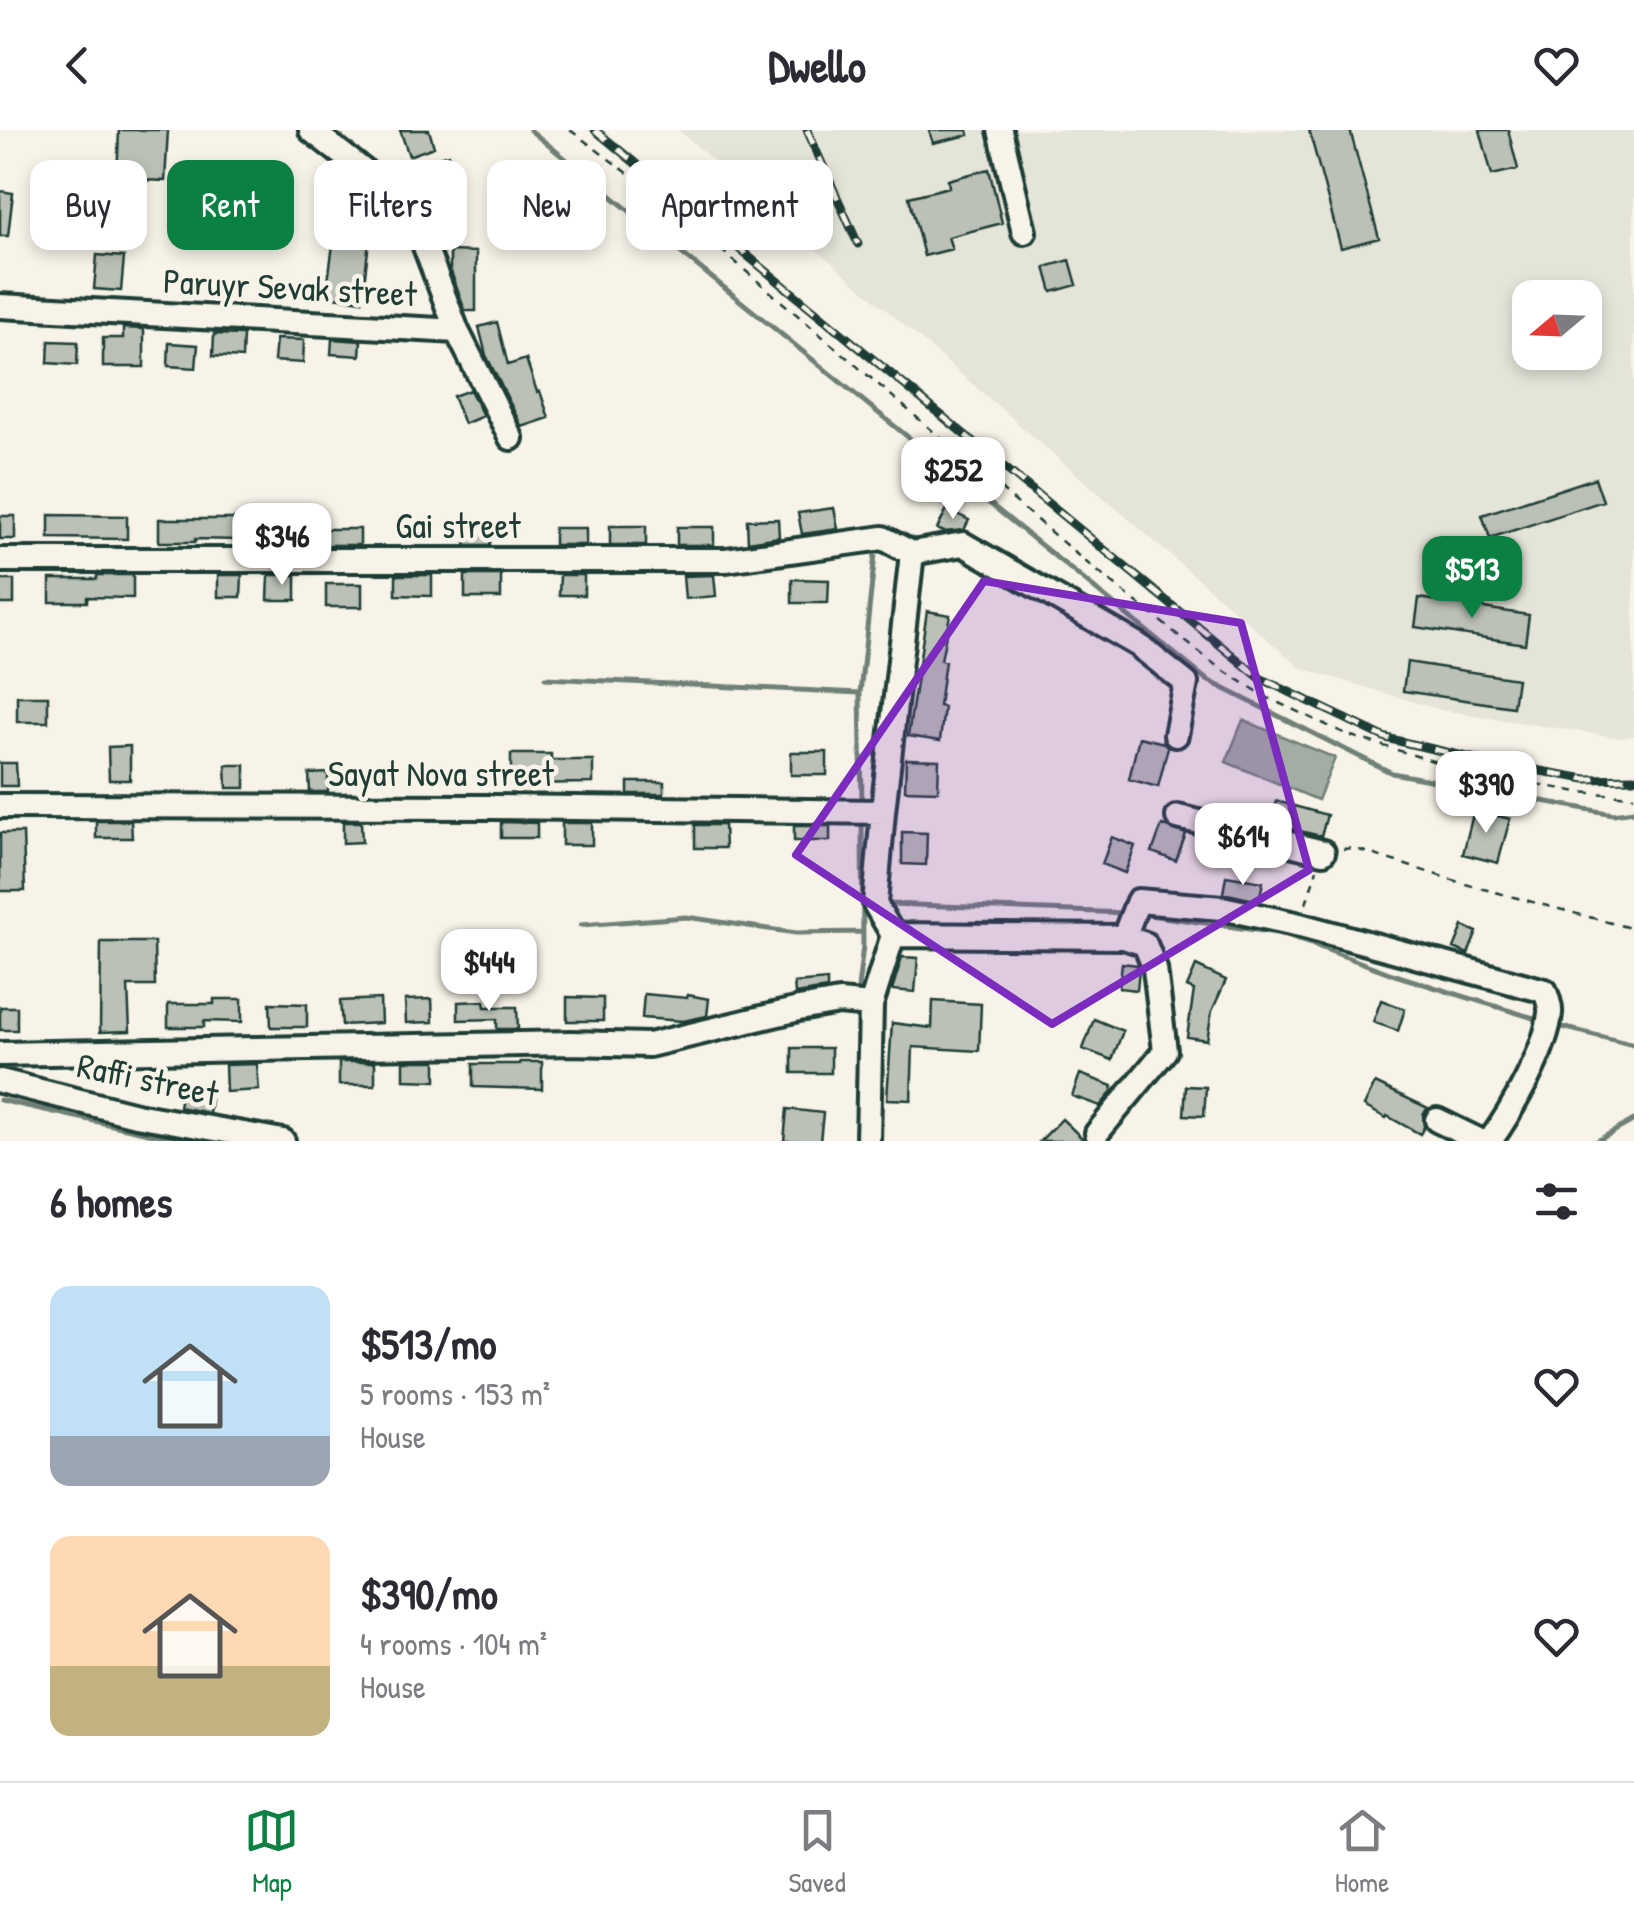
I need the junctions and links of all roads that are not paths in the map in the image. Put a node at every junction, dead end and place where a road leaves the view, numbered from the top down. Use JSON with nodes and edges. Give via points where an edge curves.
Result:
{"nodes":[{"id":1,"x":311,"y":130,"type":"edge"},
{"id":2,"x":1000,"y":130,"type":"edge"},
{"id":3,"x":1024,"y":232,"type":"dead end"},
{"id":4,"x":0,"y":306,"type":"edge"},
{"id":5,"x":457,"y":330,"type":"junction"},
{"id":6,"x":511,"y":438,"type":"dead end"},
{"id":7,"x":912,"y":553,"type":"junction"},
{"id":8,"x":0,"y":560,"type":"edge"},
{"id":9,"x":1176,"y":735,"type":"dead end"},
{"id":10,"x":0,"y":806,"type":"edge"},
{"id":11,"x":882,"y":812,"type":"junction"},
{"id":12,"x":1178,"y":817,"type":"dead end"},
{"id":13,"x":1323,"y":852,"type":"road end"},
{"id":14,"x":1130,"y":921,"type":"junction"},
{"id":15,"x":893,"y":935,"type":"junction"},
{"id":16,"x":871,"y":1006,"type":"junction"},
{"id":17,"x":0,"y":1054,"type":"edge"},
{"id":18,"x":0,"y":1082,"type":"edge"},
{"id":19,"x":1437,"y":1120,"type":"dead end"},
{"id":20,"x":1097,"y":1133,"type":"dead end"},
{"id":21,"x":198,"y":1134,"type":"edge"},
{"id":22,"x":283,"y":1141,"type":"edge"},
{"id":23,"x":868,"y":1141,"type":"edge"},
{"id":24,"x":1480,"y":1141,"type":"edge"},
{"id":25,"x":1490,"y":1141,"type":"edge"}],
"edges":[{"from":1,"to":5,"type":"street","via":[[410,207]]},
{"from":2,"to":3,"type":"street"},
{"from":4,"to":5,"type":"street","name":"Paruyr Sevak street"},
{"from":5,"to":6,"type":"street","name":"Paruyr Sevak street"},
{"from":7,"to":8,"type":"street","name":"Gai street","via":[[882,538],[726,560]]},
{"from":7,"to":9,"type":"street","via":[[962,544],[1138,645],[1186,683]]},
{"from":7,"to":11,"type":"street"},
{"from":10,"to":11,"type":"street","name":"Sayat Nova street"},
{"from":11,"to":15,"type":"street","via":[[875,904]]},
{"from":12,"to":13,"type":"street"},
{"from":14,"to":15,"type":"street"},
{"from":14,"to":20,"type":"street","via":[[1155,970],[1165,1051]]},
{"from":14,"to":25,"type":"street","via":[[1138,900],[1222,908],[1545,991],[1551,1010],[1543,1043]]},
{"from":15,"to":16,"type":"street"},
{"from":16,"to":17,"type":"street","via":[[839,1002],[649,1044]]},
{"from":16,"to":23,"type":"street"},
{"from":18,"to":21,"type":"street","name":"Raffi street"},
{"from":19,"to":24,"type":"street"},
{"from":21,"to":22,"type":"street","name":"Raffi street"}]}
